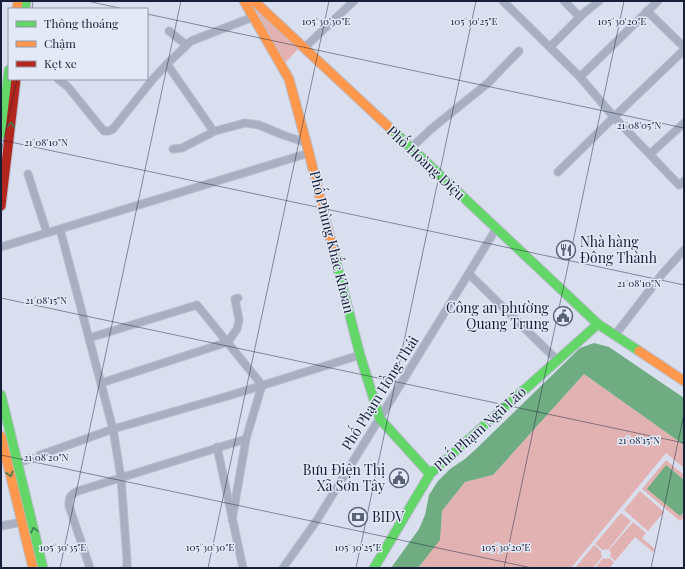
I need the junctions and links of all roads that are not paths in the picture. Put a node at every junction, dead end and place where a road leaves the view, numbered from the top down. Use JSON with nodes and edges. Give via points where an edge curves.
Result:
{"nodes":[{"id":1,"x":354,"y":1,"type":"edge"},
{"id":2,"x":503,"y":1,"type":"edge"},
{"id":3,"x":564,"y":1,"type":"edge"},
{"id":4,"x":599,"y":1,"type":"edge"},
{"id":5,"x":658,"y":1,"type":"edge"},
{"id":6,"x":250,"y":3,"type":"edge"},
{"id":7,"x":648,"y":11,"type":"junction"},
{"id":8,"x":253,"y":17,"type":"junction"},
{"id":9,"x":580,"y":17,"type":"junction"},
{"id":10,"x":169,"y":31,"type":"dead end"},
{"id":11,"x":186,"y":45,"type":"junction"},
{"id":12,"x":550,"y":47,"type":"junction"},
{"id":13,"x":304,"y":48,"type":"junction"},
{"id":14,"x":684,"y":49,"type":"edge"},
{"id":15,"x":518,"y":51,"type":"dead end"},
{"id":16,"x":167,"y":64,"type":"junction"},
{"id":17,"x":580,"y":77,"type":"junction"},
{"id":18,"x":8,"y":78,"type":"edge"},
{"id":19,"x":16,"y":80,"type":"edge"},
{"id":20,"x":59,"y":80,"type":"edge"},
{"id":21,"x":614,"y":117,"type":"junction"},
{"id":22,"x":684,"y":122,"type":"edge"},
{"id":23,"x":215,"y":131,"type":"junction"},
{"id":24,"x":1,"y":134,"type":"edge"},
{"id":25,"x":307,"y":143,"type":"junction"},
{"id":26,"x":411,"y":148,"type":"junction"},
{"id":27,"x":172,"y":149,"type":"dead end"},
{"id":28,"x":309,"y":153,"type":"junction"},
{"id":29,"x":650,"y":154,"type":"junction"},
{"id":30,"x":558,"y":172,"type":"dead end"},
{"id":31,"x":28,"y":174,"type":"dead end"},
{"id":32,"x":684,"y":181,"type":"edge"},
{"id":33,"x":1,"y":206,"type":"edge"},
{"id":34,"x":60,"y":229,"type":"junction"},
{"id":35,"x":496,"y":229,"type":"junction"},
{"id":36,"x":47,"y":233,"type":"junction"},
{"id":37,"x":1,"y":247,"type":"edge"},
{"id":38,"x":684,"y":250,"type":"edge"},
{"id":39,"x":469,"y":274,"type":"junction"},
{"id":40,"x":238,"y":298,"type":"dead end"},
{"id":41,"x":598,"y":324,"type":"junction"},
{"id":42,"x":616,"y":335,"type":"junction"},
{"id":43,"x":89,"y":338,"type":"junction"},
{"id":44,"x":228,"y":342,"type":"junction"},
{"id":45,"x":360,"y":355,"type":"junction"},
{"id":46,"x":557,"y":360,"type":"junction"},
{"id":47,"x":684,"y":381,"type":"edge"},
{"id":48,"x":101,"y":383,"type":"junction"},
{"id":49,"x":262,"y":385,"type":"junction"},
{"id":50,"x":1,"y":395,"type":"edge"},
{"id":51,"x":380,"y":419,"type":"junction"},
{"id":52,"x":113,"y":429,"type":"junction"},
{"id":53,"x":1,"y":436,"type":"edge"},
{"id":54,"x":246,"y":439,"type":"junction"},
{"id":55,"x":217,"y":447,"type":"junction"},
{"id":56,"x":18,"y":463,"type":"junction"},
{"id":57,"x":430,"y":474,"type":"junction"},
{"id":58,"x":121,"y":478,"type":"junction"},
{"id":59,"x":232,"y":520,"type":"junction"},
{"id":60,"x":22,"y":522,"type":"junction"},
{"id":61,"x":1,"y":526,"type":"edge"},
{"id":62,"x":33,"y":568,"type":"edge"},
{"id":63,"x":43,"y":568,"type":"edge"},
{"id":64,"x":90,"y":568,"type":"edge"},
{"id":65,"x":126,"y":568,"type":"edge"},
{"id":66,"x":243,"y":568,"type":"edge"},
{"id":67,"x":283,"y":568,"type":"edge"},
{"id":68,"x":374,"y":568,"type":"edge"}],
"edges":[{"from":1,"to":13,"type":"street"},
{"from":2,"to":12,"type":"street"},
{"from":3,"to":9,"type":"street"},
{"from":4,"to":9,"type":"street"},
{"from":5,"to":7,"type":"street"},
{"from":6,"to":8,"type":"main road","name":"Phố Phùng Khắc Khoan"},
{"from":6,"to":13,"type":"main road","name":"Phố Hoàng Diệu"},
{"from":7,"to":14,"type":"street"},
{"from":7,"to":17,"type":"street"},
{"from":8,"to":11,"type":"street"},
{"from":8,"to":25,"type":"main road","name":"Phố Phùng Khắc Khoan","via":[[289,79]]},
{"from":9,"to":12,"type":"street"},
{"from":10,"to":11,"type":"street"},
{"from":11,"to":16,"type":"street"},
{"from":12,"to":17,"type":"street"},
{"from":13,"to":26,"type":"main road","name":"Phố Hoàng Diệu"},
{"from":14,"to":21,"type":"street"},
{"from":15,"to":26,"type":"street","via":[[488,83]]},
{"from":16,"to":20,"type":"street","via":[[109,131],[104,131]]},
{"from":16,"to":23,"type":"street"},
{"from":17,"to":21,"type":"street"},
{"from":18,"to":24,"type":"main road"},
{"from":33,"to":19,"type":"main road","one_way":true},
{"from":21,"to":29,"type":"street"},
{"from":21,"to":30,"type":"street"},
{"from":22,"to":29,"type":"street"},
{"from":23,"to":25,"type":"street","via":[[245,123],[260,125]]},
{"from":23,"to":27,"type":"street","via":[[182,148]]},
{"from":25,"to":28,"type":"main road","name":"Phố Phùng Khắc Khoan"},
{"from":26,"to":35,"type":"main road","name":"Phố Hoàng Diệu"},
{"from":28,"to":34,"type":"street"},
{"from":28,"to":45,"type":"main road","name":"Phố Phùng Khắc Khoan"},
{"from":29,"to":32,"type":"street","via":[[679,185]]},
{"from":31,"to":36,"type":"street"},
{"from":34,"to":36,"type":"street"},
{"from":34,"to":43,"type":"street"},
{"from":35,"to":39,"type":"street","name":"Phố Phạm Hồng Thái"},
{"from":35,"to":41,"type":"main road","name":"Phố Hoàng Diệu"},
{"from":36,"to":37,"type":"street"},
{"from":38,"to":42,"type":"street","via":[[662,274]]},
{"from":39,"to":46,"type":"street"},
{"from":39,"to":51,"type":"street","name":"Phố Phạm Hồng Thái"},
{"from":40,"to":44,"type":"street","via":[[235,299],[239,320],[237,329]]},
{"from":41,"to":42,"type":"main road","name":"Phố Hoàng Diệu"},
{"from":41,"to":46,"type":"main road","name":"Phố Phạm Ngũ Lão"},
{"from":42,"to":47,"type":"main road","name":"Phố Hoàng Diệu"},
{"from":43,"to":44,"type":"street","via":[[197,305]]},
{"from":43,"to":48,"type":"street"},
{"from":44,"to":48,"type":"street"},
{"from":44,"to":49,"type":"street"},
{"from":45,"to":49,"type":"street"},
{"from":45,"to":51,"type":"main road","name":"Phố Phùng Khắc Khoan"},
{"from":46,"to":57,"type":"main road","name":"Phố Phạm Ngũ Lão"},
{"from":48,"to":52,"type":"street"},
{"from":49,"to":52,"type":"street"},
{"from":49,"to":54,"type":"street"},
{"from":50,"to":56,"type":"main road"},
{"from":51,"to":57,"type":"main road","name":"Phố Phùng Khắc Khoan"},
{"from":51,"to":67,"type":"street","name":"Phố Phạm Hồng Thái","via":[[317,520]]},
{"from":52,"to":56,"type":"street"},
{"from":52,"to":58,"type":"street"},
{"from":53,"to":60,"type":"main road","one_way":true},
{"from":54,"to":55,"type":"street"},
{"from":54,"to":59,"type":"street"},
{"from":55,"to":58,"type":"street"},
{"from":55,"to":59,"type":"street"},
{"from":63,"to":56,"type":"main road","one_way":true},
{"from":57,"to":68,"type":"main road","name":"Phố Phạm Ngũ Lão"},
{"from":58,"to":64,"type":"street","via":[[78,491],[71,495],[69,500]]},
{"from":58,"to":65,"type":"street"},
{"from":59,"to":66,"type":"street"},
{"from":60,"to":61,"type":"street"},
{"from":60,"to":62,"type":"main road"}]}
